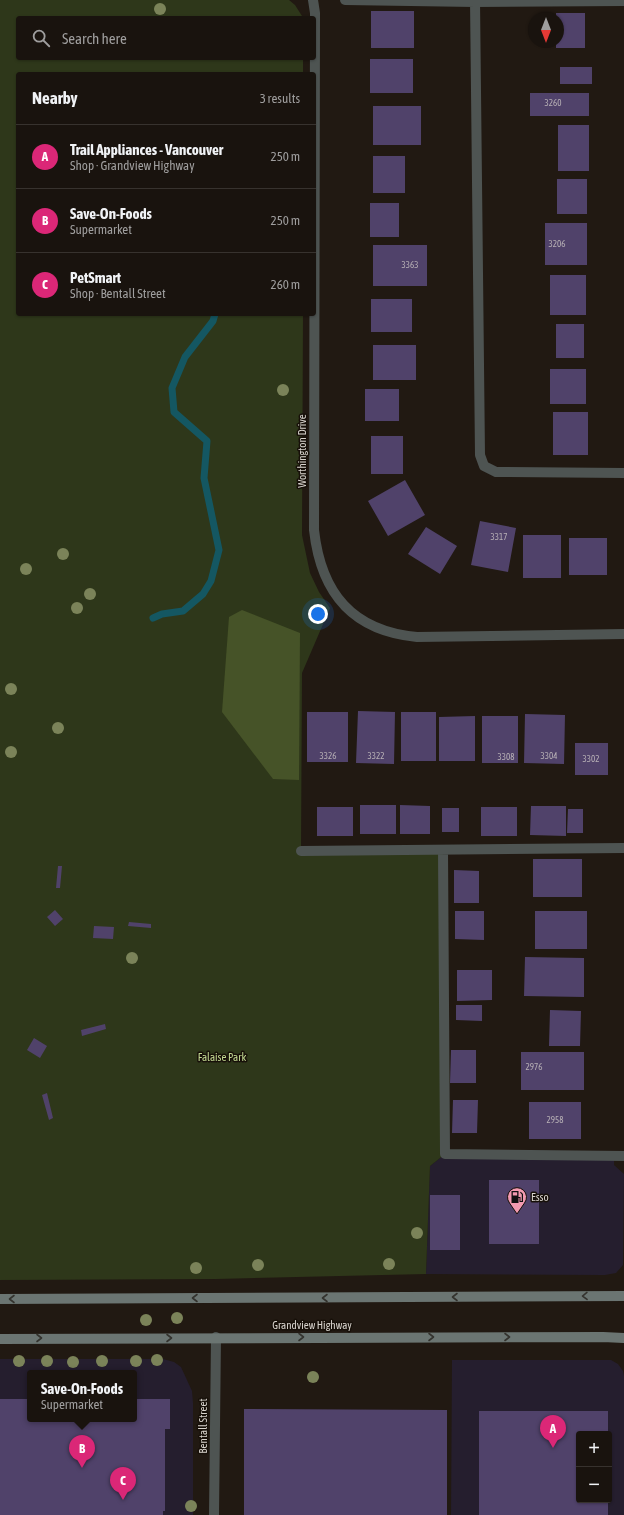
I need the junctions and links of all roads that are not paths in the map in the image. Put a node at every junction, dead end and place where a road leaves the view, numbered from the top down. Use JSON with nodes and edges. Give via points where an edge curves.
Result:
{"nodes":[{"id":1,"x":313,"y":0,"type":"edge"},
{"id":2,"x":345,"y":0,"type":"edge"},
{"id":3,"x":475,"y":1,"type":"edge"},
{"id":4,"x":624,"y":1,"type":"edge"},
{"id":5,"x":315,"y":16,"type":"edge"},
{"id":6,"x":315,"y":60,"type":"edge"},
{"id":7,"x":315,"y":72,"type":"edge"},
{"id":8,"x":314,"y":316,"type":"edge"},
{"id":9,"x":624,"y":473,"type":"edge"},
{"id":10,"x":624,"y":634,"type":"edge"},
{"id":11,"x":624,"y":848,"type":"edge"},
{"id":12,"x":443,"y":850,"type":"junction"},
{"id":13,"x":301,"y":851,"type":"dead end"},
{"id":14,"x":624,"y":1156,"type":"edge"},
{"id":15,"x":624,"y":1296,"type":"edge"},
{"id":16,"x":0,"y":1299,"type":"edge"},
{"id":17,"x":0,"y":1338,"type":"edge"},
{"id":18,"x":216,"y":1338,"type":"junction"},
{"id":19,"x":624,"y":1338,"type":"edge"},
{"id":20,"x":214,"y":1515,"type":"edge"}],
"edges":[{"from":1,"to":5,"type":"street","name":"Worthington Drive"},
{"from":2,"to":3,"type":"street"},
{"from":3,"to":4,"type":"street"},
{"from":3,"to":9,"type":"street","via":[[480,455],[484,466],[496,472]]},
{"from":6,"to":7,"type":"street","name":"Worthington Drive"},
{"from":8,"to":10,"type":"street","name":"Worthington Drive","via":[[314,530],[327,580],[352,614],[380,630],[417,637]]},
{"from":11,"to":12,"type":"street"},
{"from":12,"to":13,"type":"street"},
{"from":12,"to":14,"type":"street","via":[[445,1154]]},
{"from":15,"to":16,"type":"main road","one_way":true},
{"from":17,"to":18,"type":"main road","name":"Grandview Highway","one_way":true},
{"from":18,"to":19,"type":"main road","name":"Grandview Highway","one_way":true},
{"from":18,"to":20,"type":"street","name":"Bentall Street"}]}
